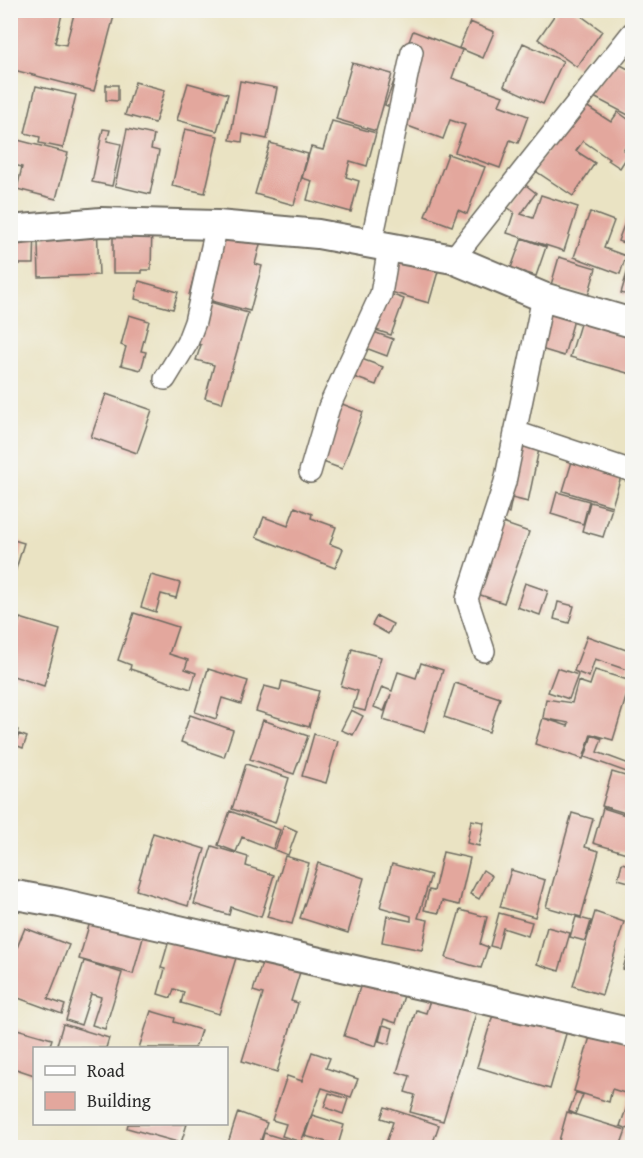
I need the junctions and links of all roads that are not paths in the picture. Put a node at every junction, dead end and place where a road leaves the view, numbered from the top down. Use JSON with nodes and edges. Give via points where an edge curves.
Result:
{"nodes":[{"id":1,"x":633,"y":33,"type":"edge"},
{"id":2,"x":412,"y":52,"type":"dead end"},
{"id":3,"x":217,"y":225,"type":"junction"},
{"id":4,"x":10,"y":230,"type":"edge"},
{"id":5,"x":380,"y":246,"type":"junction"},
{"id":6,"x":453,"y":259,"type":"junction"},
{"id":7,"x":543,"y":297,"type":"junction"},
{"id":8,"x":633,"y":324,"type":"edge"},
{"id":9,"x":165,"y":380,"type":"dead end"},
{"id":10,"x":515,"y":432,"type":"junction"},
{"id":11,"x":633,"y":471,"type":"edge"},
{"id":12,"x":310,"y":472,"type":"dead end"},
{"id":13,"x":484,"y":651,"type":"dead end"},
{"id":14,"x":10,"y":894,"type":"edge"},
{"id":15,"x":633,"y":1033,"type":"edge"}],
"edges":[{"from":1,"to":6,"type":"street"},
{"from":2,"to":5,"type":"street"},
{"from":3,"to":4,"type":"main road","via":[[101,222]]},
{"from":3,"to":5,"type":"main road","via":[[318,234]]},
{"from":3,"to":9,"type":"street","via":[[195,322]]},
{"from":5,"to":6,"type":"main road"},
{"from":5,"to":12,"type":"street","via":[[381,294],[330,407]]},
{"from":6,"to":7,"type":"main road"},
{"from":7,"to":8,"type":"main road"},
{"from":7,"to":10,"type":"street"},
{"from":10,"to":11,"type":"street"},
{"from":10,"to":13,"type":"street","via":[[505,482],[466,599]]},
{"from":14,"to":15,"type":"main road"}]}
